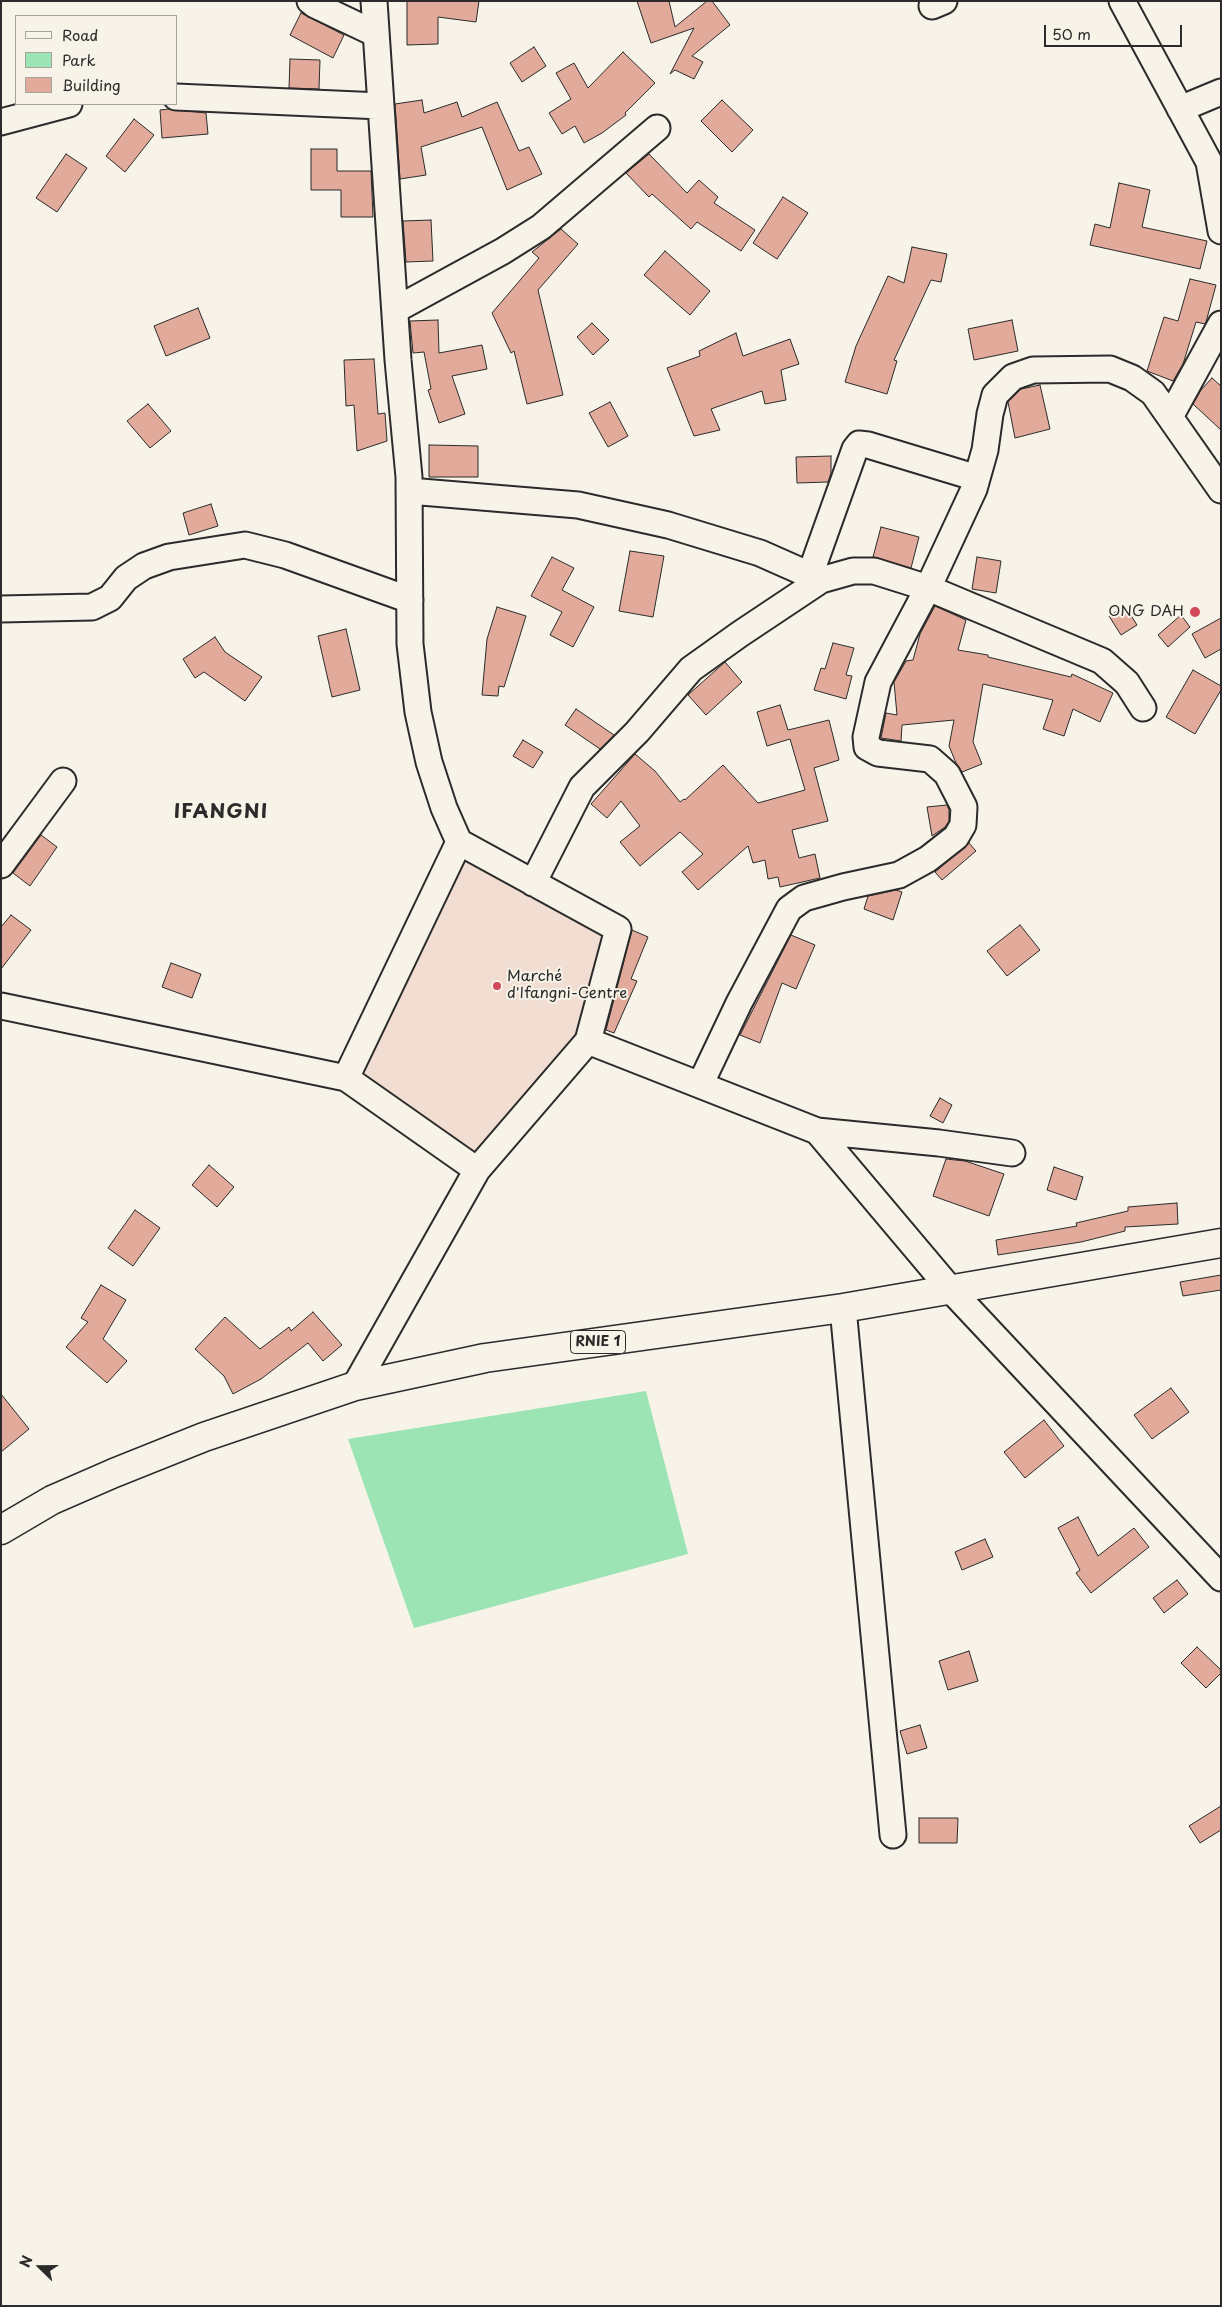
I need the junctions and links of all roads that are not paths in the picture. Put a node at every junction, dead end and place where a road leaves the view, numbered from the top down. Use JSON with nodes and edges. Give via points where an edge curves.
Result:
{"nodes":[{"id":1,"x":310,"y":1,"type":"edge"},
{"id":2,"x":374,"y":1,"type":"edge"},
{"id":3,"x":1122,"y":1,"type":"edge"},
{"id":4,"x":376,"y":34,"type":"junction"},
{"id":5,"x":1221,"y":92,"type":"edge"},
{"id":6,"x":178,"y":97,"type":"edge"},
{"id":7,"x":65,"y":105,"type":"edge"},
{"id":8,"x":381,"y":106,"type":"junction"},
{"id":9,"x":1180,"y":109,"type":"junction"},
{"id":10,"x":1,"y":122,"type":"edge"},
{"id":11,"x":657,"y":128,"type":"dead end"},
{"id":12,"x":1221,"y":231,"type":"edge"},
{"id":13,"x":395,"y":310,"type":"junction"},
{"id":14,"x":1221,"y":324,"type":"edge"},
{"id":15,"x":1170,"y":417,"type":"junction"},
{"id":16,"x":977,"y":478,"type":"junction"},
{"id":17,"x":1221,"y":490,"type":"edge"},
{"id":18,"x":409,"y":491,"type":"junction"},
{"id":19,"x":815,"y":578,"type":"junction"},
{"id":20,"x":928,"y":588,"type":"junction"},
{"id":21,"x":410,"y":600,"type":"junction"},
{"id":22,"x":1,"y":609,"type":"edge"},
{"id":23,"x":1143,"y":708,"type":"dead end"},
{"id":24,"x":63,"y":781,"type":"dead end"},
{"id":25,"x":459,"y":842,"type":"junction"},
{"id":26,"x":1,"y":865,"type":"edge"},
{"id":27,"x":533,"y":883,"type":"junction"},
{"id":28,"x":1,"y":1006,"type":"edge"},
{"id":29,"x":588,"y":1041,"type":"junction"},
{"id":30,"x":346,"y":1078,"type":"junction"},
{"id":31,"x":700,"y":1085,"type":"junction"},
{"id":32,"x":818,"y":1131,"type":"junction"},
{"id":33,"x":1012,"y":1153,"type":"dead end"},
{"id":34,"x":477,"y":1170,"type":"junction"},
{"id":35,"x":1221,"y":1243,"type":"edge"},
{"id":36,"x":951,"y":1290,"type":"junction"},
{"id":37,"x":843,"y":1308,"type":"junction"},
{"id":38,"x":355,"y":1386,"type":"junction"},
{"id":39,"x":1,"y":1530,"type":"edge"},
{"id":40,"x":1221,"y":1578,"type":"edge"},
{"id":41,"x":893,"y":1835,"type":"dead end"}],
"edges":[{"from":1,"to":4,"type":"street"},
{"from":2,"to":4,"type":"street"},
{"from":3,"to":9,"type":"street"},
{"from":4,"to":8,"type":"street"},
{"from":5,"to":9,"type":"street"},
{"from":6,"to":8,"type":"street"},
{"from":7,"to":10,"type":"street"},
{"from":8,"to":13,"type":"street"},
{"from":9,"to":12,"type":"street","via":[[1209,162]]},
{"from":11,"to":13,"type":"street","via":[[541,227]]},
{"from":13,"to":18,"type":"street"},
{"from":14,"to":15,"type":"street"},
{"from":15,"to":16,"type":"street","via":[[1153,394],[1132,378],[1110,369],[1033,370],[1013,377],[995,395]]},
{"from":15,"to":17,"type":"street"},
{"from":16,"to":19,"type":"street","via":[[859,444]]},
{"from":16,"to":20,"type":"street"},
{"from":18,"to":19,"type":"street","via":[[578,505],[677,528],[760,554]]},
{"from":18,"to":21,"type":"street"},
{"from":19,"to":20,"type":"street","via":[[874,571]]},
{"from":19,"to":27,"type":"street","via":[[692,669],[582,788]]},
{"from":20,"to":23,"type":"street","via":[[1102,661],[1127,682]]},
{"from":20,"to":31,"type":"street","via":[[878,682],[866,737],[868,747],[878,753],[930,759],[947,774],[964,807],[964,825],[956,837],[928,859],[899,875],[804,898],[789,909],[739,1002]]},
{"from":21,"to":22,"type":"street","via":[[285,555],[245,545],[169,557],[144,566],[126,578],[110,598],[92,607]]},
{"from":21,"to":25,"type":"street","via":[[410,644],[418,712],[429,762]]},
{"from":24,"to":26,"type":"street"},
{"from":25,"to":27,"type":"street"},
{"from":25,"to":30,"type":"street"},
{"from":27,"to":29,"type":"street","via":[[618,929]]},
{"from":28,"to":30,"type":"street"},
{"from":29,"to":31,"type":"street"},
{"from":29,"to":34,"type":"street"},
{"from":30,"to":34,"type":"street"},
{"from":31,"to":32,"type":"street"},
{"from":32,"to":33,"type":"street"},
{"from":32,"to":36,"type":"street"},
{"from":34,"to":38,"type":"street"},
{"from":35,"to":36,"type":"highway","number":"RNIE 1"},
{"from":36,"to":37,"type":"highway","number":"RNIE 1"},
{"from":36,"to":40,"type":"street"},
{"from":37,"to":38,"type":"highway","number":"RNIE 1","via":[[485,1358]]},
{"from":37,"to":41,"type":"street"},
{"from":38,"to":39,"type":"highway","number":"RNIE 1","via":[[204,1437],[114,1473],[52,1500]]}]}
